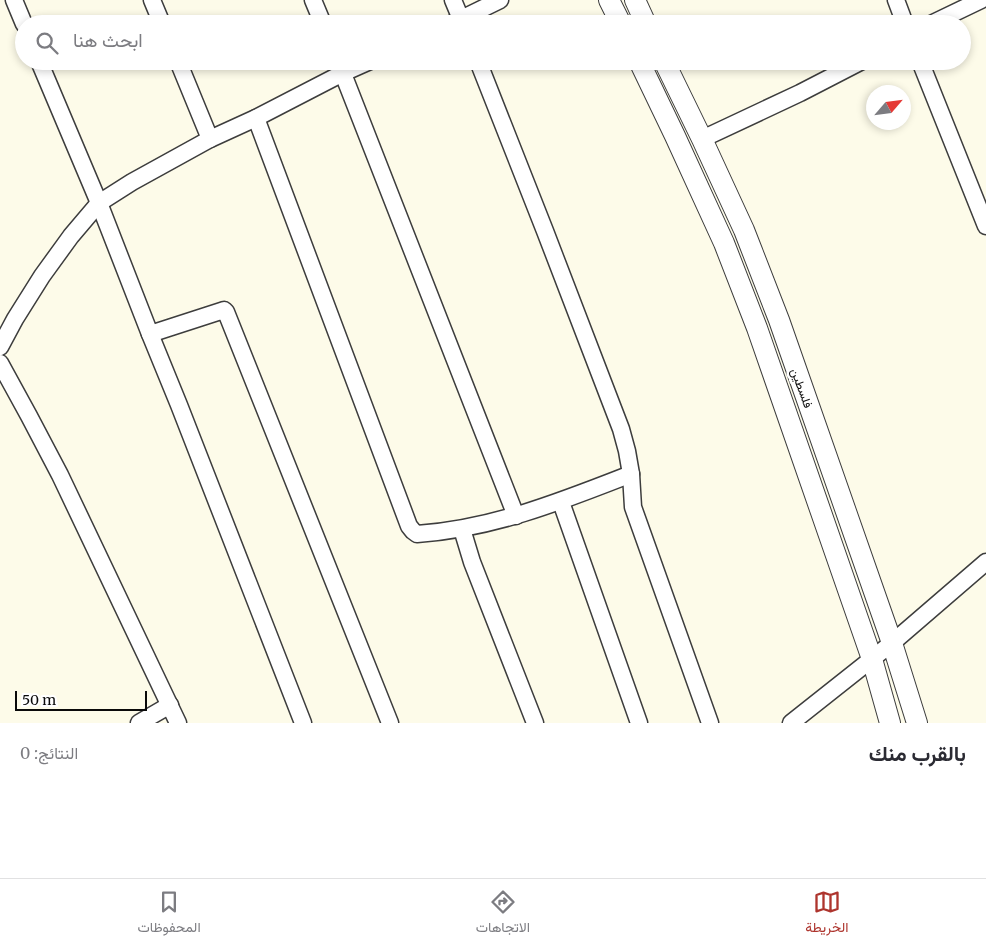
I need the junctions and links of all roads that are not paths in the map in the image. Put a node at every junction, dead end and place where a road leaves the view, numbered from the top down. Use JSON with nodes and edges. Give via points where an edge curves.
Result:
{"nodes":[{"id":1,"x":14,"y":0,"type":"edge"},
{"id":2,"x":152,"y":0,"type":"edge"},
{"id":3,"x":313,"y":0,"type":"edge"},
{"id":4,"x":453,"y":0,"type":"edge"},
{"id":5,"x":500,"y":0,"type":"edge"},
{"id":6,"x":610,"y":0,"type":"edge"},
{"id":7,"x":635,"y":0,"type":"edge"},
{"id":8,"x":896,"y":0,"type":"edge"},
{"id":9,"x":980,"y":0,"type":"edge"},
{"id":10,"x":20,"y":15,"type":"edge"},
{"id":11,"x":158,"y":15,"type":"edge"},
{"id":12,"x":319,"y":15,"type":"edge"},
{"id":13,"x":456,"y":15,"type":"edge"},
{"id":14,"x":471,"y":15,"type":"edge"},
{"id":15,"x":617,"y":15,"type":"edge"},
{"id":16,"x":642,"y":15,"type":"edge"},
{"id":17,"x":902,"y":15,"type":"edge"},
{"id":18,"x":949,"y":15,"type":"edge"},
{"id":19,"x":43,"y":70,"type":"edge"},
{"id":20,"x":182,"y":70,"type":"edge"},
{"id":21,"x":336,"y":70,"type":"edge"},
{"id":22,"x":342,"y":70,"type":"edge"},
{"id":23,"x":482,"y":70,"type":"edge"},
{"id":24,"x":643,"y":70,"type":"edge"},
{"id":25,"x":668,"y":70,"type":"edge"},
{"id":26,"x":844,"y":70,"type":"edge"},
{"id":27,"x":924,"y":70,"type":"edge"},
{"id":28,"x":256,"y":118,"type":"junction"},
{"id":29,"x":210,"y":139,"type":"junction"},
{"id":30,"x":702,"y":139,"type":"junction"},
{"id":31,"x":99,"y":203,"type":"junction"},
{"id":32,"x":986,"y":226,"type":"edge"},
{"id":33,"x":150,"y":334,"type":"junction"},
{"id":34,"x":0,"y":347,"type":"edge"},
{"id":35,"x":0,"y":363,"type":"edge"},
{"id":36,"x":631,"y":474,"type":"junction"},
{"id":37,"x":561,"y":502,"type":"junction"},
{"id":38,"x":516,"y":516,"type":"junction"},
{"id":39,"x":462,"y":529,"type":"junction"},
{"id":40,"x":986,"y":562,"type":"edge"},
{"id":41,"x":892,"y":643,"type":"junction"},
{"id":42,"x":872,"y":659,"type":"junction"},
{"id":43,"x":170,"y":705,"type":"junction"},
{"id":44,"x":139,"y":723,"type":"edge"},
{"id":45,"x":178,"y":723,"type":"edge"},
{"id":46,"x":303,"y":723,"type":"edge"},
{"id":47,"x":390,"y":723,"type":"edge"},
{"id":48,"x":535,"y":723,"type":"edge"},
{"id":49,"x":639,"y":723,"type":"edge"},
{"id":50,"x":710,"y":723,"type":"edge"},
{"id":51,"x":792,"y":723,"type":"edge"},
{"id":52,"x":890,"y":723,"type":"edge"},
{"id":53,"x":917,"y":723,"type":"edge"}],
"edges":[{"from":1,"to":10,"type":"street"},
{"from":2,"to":11,"type":"street"},
{"from":3,"to":12,"type":"street"},
{"from":4,"to":13,"type":"street"},
{"from":5,"to":14,"type":"street"},
{"from":6,"to":15,"type":"street"},
{"from":7,"to":16,"type":"street"},
{"from":8,"to":17,"type":"street"},
{"from":9,"to":18,"type":"street"},
{"from":19,"to":31,"type":"street"},
{"from":20,"to":29,"type":"street"},
{"from":21,"to":28,"type":"street"},
{"from":22,"to":38,"type":"street"},
{"from":23,"to":36,"type":"street","via":[[621,429]]},
{"from":24,"to":42,"type":"street","name":"فلسطين","via":[[724,243],[758,328]]},
{"from":25,"to":30,"type":"street","name":"فلسطين"},
{"from":26,"to":30,"type":"street"},
{"from":27,"to":32,"type":"street"},
{"from":28,"to":29,"type":"street"},
{"from":28,"to":39,"type":"street","via":[[409,526],[418,534]]},
{"from":29,"to":31,"type":"street"},
{"from":30,"to":41,"type":"street","name":"فلسطين","via":[[744,230],[779,320]]},
{"from":31,"to":33,"type":"street"},
{"from":31,"to":34,"type":"street","via":[[42,276]]},
{"from":33,"to":46,"type":"street"},
{"from":33,"to":47,"type":"street","via":[[226,312]]},
{"from":35,"to":43,"type":"street","via":[[60,475]]},
{"from":36,"to":37,"type":"street"},
{"from":36,"to":50,"type":"street","via":[[636,516]]},
{"from":37,"to":38,"type":"street"},
{"from":37,"to":49,"type":"street"},
{"from":38,"to":39,"type":"street"},
{"from":39,"to":48,"type":"street"},
{"from":40,"to":41,"type":"street"},
{"from":41,"to":42,"type":"street"},
{"from":41,"to":53,"type":"street","name":"فلسطين"},
{"from":42,"to":51,"type":"street"},
{"from":42,"to":52,"type":"street","name":"فلسطين"},
{"from":43,"to":44,"type":"street"},
{"from":43,"to":45,"type":"street"}]}
